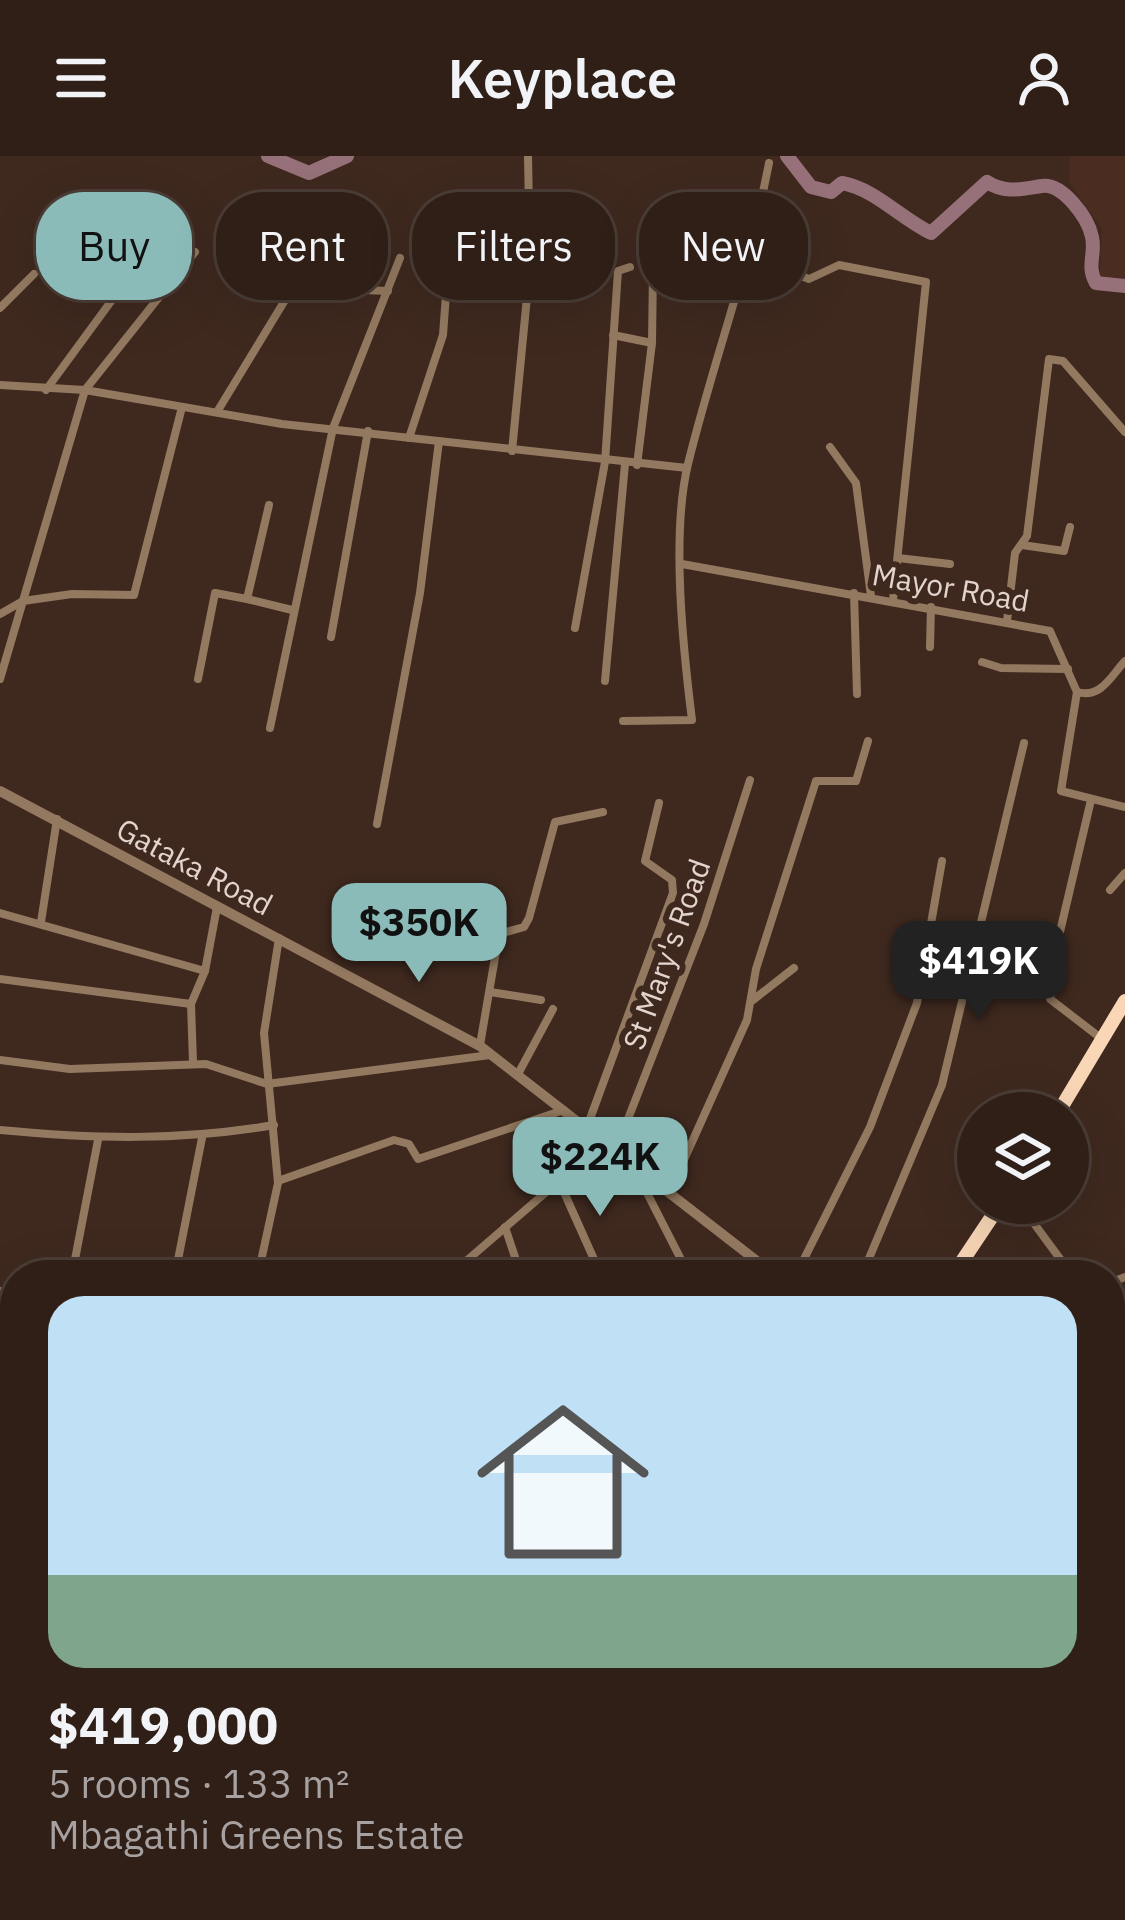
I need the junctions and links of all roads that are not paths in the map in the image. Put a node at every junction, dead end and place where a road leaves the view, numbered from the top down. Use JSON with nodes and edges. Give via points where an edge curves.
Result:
{"nodes":[{"id":1,"x":528,"y":156,"type":"edge"},
{"id":2,"x":769,"y":163,"type":"dead end"},
{"id":3,"x":763,"y":192,"type":"edge"},
{"id":4,"x":195,"y":252,"type":"dead end"},
{"id":5,"x":400,"y":258,"type":"dead end"},
{"id":6,"x":630,"y":267,"type":"dead end"},
{"id":7,"x":34,"y":274,"type":"dead end"},
{"id":8,"x":808,"y":279,"type":"edge"},
{"id":9,"x":388,"y":291,"type":"edge"},
{"id":10,"x":112,"y":300,"type":"edge"},
{"id":11,"x":285,"y":300,"type":"edge"},
{"id":12,"x":384,"y":300,"type":"edge"},
{"id":13,"x":445,"y":300,"type":"edge"},
{"id":14,"x":653,"y":300,"type":"edge"},
{"id":15,"x":738,"y":300,"type":"edge"},
{"id":16,"x":0,"y":308,"type":"edge"},
{"id":17,"x":613,"y":335,"type":"junction"},
{"id":18,"x":652,"y":343,"type":"junction"},
{"id":19,"x":0,"y":385,"type":"edge"},
{"id":20,"x":46,"y":390,"type":"junction"},
{"id":21,"x":85,"y":390,"type":"junction"},
{"id":22,"x":182,"y":407,"type":"junction"},
{"id":23,"x":217,"y":412,"type":"junction"},
{"id":24,"x":333,"y":428,"type":"junction"},
{"id":25,"x":368,"y":431,"type":"junction"},
{"id":26,"x":1125,"y":432,"type":"edge"},
{"id":27,"x":409,"y":438,"type":"junction"},
{"id":28,"x":440,"y":440,"type":"junction"},
{"id":29,"x":830,"y":447,"type":"dead end"},
{"id":30,"x":512,"y":452,"type":"junction"},
{"id":31,"x":604,"y":462,"type":"junction"},
{"id":32,"x":625,"y":464,"type":"junction"},
{"id":33,"x":637,"y":465,"type":"junction"},
{"id":34,"x":687,"y":468,"type":"junction"},
{"id":35,"x":269,"y":505,"type":"dead end"},
{"id":36,"x":1070,"y":527,"type":"dead end"},
{"id":37,"x":1020,"y":545,"type":"junction"},
{"id":38,"x":898,"y":558,"type":"junction"},
{"id":39,"x":682,"y":564,"type":"junction"},
{"id":40,"x":950,"y":564,"type":"dead end"},
{"id":41,"x":854,"y":593,"type":"junction"},
{"id":42,"x":871,"y":596,"type":"junction"},
{"id":43,"x":247,"y":599,"type":"junction"},
{"id":44,"x":893,"y":600,"type":"junction"},
{"id":45,"x":23,"y":602,"type":"junction"},
{"id":46,"x":931,"y":607,"type":"junction"},
{"id":47,"x":292,"y":610,"type":"junction"},
{"id":48,"x":0,"y":614,"type":"edge"},
{"id":49,"x":1007,"y":621,"type":"junction"},
{"id":50,"x":575,"y":628,"type":"dead end"},
{"id":51,"x":331,"y":637,"type":"dead end"},
{"id":52,"x":930,"y":647,"type":"dead end"},
{"id":53,"x":1125,"y":661,"type":"edge"},
{"id":54,"x":982,"y":662,"type":"dead end"},
{"id":55,"x":1069,"y":669,"type":"junction"},
{"id":56,"x":199,"y":679,"type":"dead end"},
{"id":57,"x":0,"y":680,"type":"edge"},
{"id":58,"x":604,"y":681,"type":"dead end"},
{"id":59,"x":1077,"y":692,"type":"junction"},
{"id":60,"x":857,"y":694,"type":"dead end"},
{"id":61,"x":623,"y":722,"type":"dead end"},
{"id":62,"x":270,"y":728,"type":"dead end"},
{"id":63,"x":868,"y":741,"type":"dead end"},
{"id":64,"x":1024,"y":743,"type":"dead end"},
{"id":65,"x":750,"y":780,"type":"dead end"},
{"id":66,"x":0,"y":791,"type":"edge"},
{"id":67,"x":1091,"y":800,"type":"junction"},
{"id":68,"x":659,"y":803,"type":"dead end"},
{"id":69,"x":1125,"y":807,"type":"edge"},
{"id":70,"x":603,"y":812,"type":"dead end"},
{"id":71,"x":56,"y":819,"type":"junction"},
{"id":72,"x":377,"y":824,"type":"dead end"},
{"id":73,"x":942,"y":861,"type":"dead end"},
{"id":74,"x":1125,"y":873,"type":"edge"},
{"id":75,"x":1110,"y":890,"type":"dead end"},
{"id":76,"x":217,"y":907,"type":"junction"},
{"id":77,"x":0,"y":913,"type":"edge"},
{"id":78,"x":41,"y":922,"type":"junction"},
{"id":79,"x":279,"y":937,"type":"junction"},
{"id":80,"x":794,"y":968,"type":"dead end"},
{"id":81,"x":205,"y":971,"type":"junction"},
{"id":82,"x":0,"y":979,"type":"edge"},
{"id":83,"x":490,"y":992,"type":"junction"},
{"id":84,"x":541,"y":1000,"type":"dead end"},
{"id":85,"x":752,"y":1001,"type":"junction"},
{"id":86,"x":1125,"y":1001,"type":"edge"},
{"id":87,"x":190,"y":1004,"type":"junction"},
{"id":88,"x":553,"y":1009,"type":"dead end"},
{"id":89,"x":1102,"y":1039,"type":"junction"},
{"id":90,"x":479,"y":1046,"type":"junction"},
{"id":91,"x":492,"y":1055,"type":"junction"},
{"id":92,"x":0,"y":1060,"type":"edge"},
{"id":93,"x":193,"y":1063,"type":"junction"},
{"id":94,"x":518,"y":1074,"type":"junction"},
{"id":95,"x":267,"y":1084,"type":"junction"},
{"id":96,"x":1070,"y":1092,"type":"edge"},
{"id":97,"x":566,"y":1109,"type":"junction"},
{"id":98,"x":274,"y":1125,"type":"junction"},
{"id":99,"x":587,"y":1126,"type":"junction"},
{"id":100,"x":0,"y":1130,"type":"edge"},
{"id":101,"x":202,"y":1138,"type":"junction"},
{"id":102,"x":98,"y":1140,"type":"junction"},
{"id":103,"x":609,"y":1146,"type":"junction"},
{"id":104,"x":278,"y":1180,"type":"junction"},
{"id":105,"x":657,"y":1180,"type":"junction"},
{"id":106,"x":559,"y":1181,"type":"junction"},
{"id":107,"x":669,"y":1192,"type":"junction"},
{"id":108,"x":989,"y":1224,"type":"edge"},
{"id":109,"x":1034,"y":1224,"type":"edge"},
{"id":110,"x":505,"y":1227,"type":"junction"},
{"id":111,"x":75,"y":1260,"type":"edge"},
{"id":112,"x":178,"y":1260,"type":"edge"},
{"id":113,"x":260,"y":1260,"type":"edge"},
{"id":114,"x":467,"y":1260,"type":"edge"},
{"id":115,"x":516,"y":1260,"type":"edge"},
{"id":116,"x":594,"y":1260,"type":"edge"},
{"id":117,"x":681,"y":1260,"type":"edge"},
{"id":118,"x":756,"y":1260,"type":"edge"},
{"id":119,"x":804,"y":1260,"type":"edge"},
{"id":120,"x":868,"y":1260,"type":"edge"},
{"id":121,"x":967,"y":1260,"type":"edge"},
{"id":122,"x":1061,"y":1260,"type":"edge"}],
"edges":[{"from":1,"to":30,"type":"street","via":[[530,266]]},
{"from":2,"to":3,"type":"street"},
{"from":4,"to":21,"type":"street"},
{"from":5,"to":9,"type":"street"},
{"from":6,"to":17,"type":"street","via":[[618,272]]},
{"from":7,"to":16,"type":"street"},
{"from":8,"to":38,"type":"street","via":[[838,265],[926,282]]},
{"from":10,"to":20,"type":"street"},
{"from":11,"to":23,"type":"street"},
{"from":12,"to":24,"type":"street"},
{"from":13,"to":27,"type":"street"},
{"from":14,"to":18,"type":"street"},
{"from":15,"to":34,"type":"street"},
{"from":17,"to":18,"type":"street"},
{"from":17,"to":31,"type":"street"},
{"from":18,"to":33,"type":"street"},
{"from":19,"to":20,"type":"street"},
{"from":20,"to":21,"type":"street"},
{"from":21,"to":22,"type":"street"},
{"from":21,"to":45,"type":"street"},
{"from":22,"to":23,"type":"street"},
{"from":22,"to":45,"type":"street","via":[[134,595]]},
{"from":23,"to":24,"type":"street"},
{"from":24,"to":25,"type":"street"},
{"from":24,"to":47,"type":"street"},
{"from":25,"to":27,"type":"street"},
{"from":25,"to":51,"type":"street"},
{"from":26,"to":37,"type":"street","via":[[1063,361],[1049,359]]},
{"from":27,"to":28,"type":"street"},
{"from":28,"to":30,"type":"street"},
{"from":28,"to":72,"type":"street"},
{"from":29,"to":42,"type":"street","via":[[856,482]]},
{"from":30,"to":31,"type":"street"},
{"from":31,"to":32,"type":"street"},
{"from":31,"to":50,"type":"street"},
{"from":32,"to":33,"type":"street"},
{"from":32,"to":58,"type":"street"},
{"from":33,"to":34,"type":"street"},
{"from":34,"to":39,"type":"street"},
{"from":35,"to":43,"type":"street"},
{"from":36,"to":37,"type":"street","via":[[1064,551]]},
{"from":37,"to":49,"type":"street"},
{"from":38,"to":40,"type":"street"},
{"from":38,"to":44,"type":"street"},
{"from":39,"to":41,"type":"street","name":"Mayor Road"},
{"from":39,"to":61,"type":"street","via":[[692,720]]},
{"from":41,"to":42,"type":"street","name":"Mayor Road"},
{"from":41,"to":60,"type":"street"},
{"from":42,"to":44,"type":"street","name":"Mayor Road"},
{"from":43,"to":47,"type":"street"},
{"from":43,"to":56,"type":"street","via":[[214,593]]},
{"from":44,"to":46,"type":"street","name":"Mayor Road"},
{"from":45,"to":48,"type":"street"},
{"from":45,"to":57,"type":"street"},
{"from":46,"to":49,"type":"street","name":"Mayor Road"},
{"from":46,"to":52,"type":"street"},
{"from":47,"to":62,"type":"street"},
{"from":49,"to":55,"type":"street","name":"Mayor Road","via":[[1050,631]]},
{"from":53,"to":59,"type":"street","via":[[1102,688]]},
{"from":54,"to":55,"type":"street"},
{"from":55,"to":59,"type":"street","name":"Mayor Road"},
{"from":59,"to":67,"type":"street","via":[[1058,784]]},
{"from":63,"to":85,"type":"street","via":[[856,781],[816,782]]},
{"from":64,"to":120,"type":"street","via":[[942,1085]]},
{"from":65,"to":103,"type":"street","name":"St Mary's Road","via":[[631,1119]]},
{"from":66,"to":71,"type":"street","name":"Gataka Road"},
{"from":67,"to":69,"type":"street"},
{"from":67,"to":89,"type":"street","via":[[1050,999]]},
{"from":68,"to":99,"type":"street","via":[[645,860],[672,880],[674,893]]},
{"from":70,"to":83,"type":"street","via":[[556,822],[529,918],[499,934]]},
{"from":71,"to":76,"type":"street","name":"Gataka Road"},
{"from":71,"to":78,"type":"street"},
{"from":73,"to":119,"type":"street","via":[[916,1003],[870,1127]]},
{"from":74,"to":75,"type":"street"},
{"from":76,"to":79,"type":"street","name":"Gataka Road"},
{"from":76,"to":81,"type":"street"},
{"from":77,"to":78,"type":"street"},
{"from":78,"to":81,"type":"street"},
{"from":79,"to":90,"type":"street","name":"Gataka Road"},
{"from":79,"to":95,"type":"street","via":[[267,991]]},
{"from":80,"to":85,"type":"street"},
{"from":81,"to":87,"type":"street"},
{"from":82,"to":87,"type":"street"},
{"from":83,"to":84,"type":"street"},
{"from":83,"to":90,"type":"street"},
{"from":85,"to":107,"type":"street"},
{"from":86,"to":89,"type":"highway"},
{"from":87,"to":93,"type":"street"},
{"from":88,"to":94,"type":"street"},
{"from":89,"to":96,"type":"highway"},
{"from":90,"to":91,"type":"street","name":"Gataka Road"},
{"from":91,"to":94,"type":"street","name":"Gataka Road"},
{"from":91,"to":95,"type":"street"},
{"from":92,"to":93,"type":"street","via":[[115,1070]]},
{"from":93,"to":95,"type":"street"},
{"from":94,"to":97,"type":"street","name":"Gataka Road"},
{"from":95,"to":98,"type":"street"},
{"from":97,"to":99,"type":"street","name":"Gataka Road"},
{"from":97,"to":104,"type":"street","via":[[418,1159],[394,1139]]},
{"from":98,"to":101,"type":"street"},
{"from":98,"to":104,"type":"street"},
{"from":99,"to":103,"type":"street","name":"Gataka Road"},
{"from":100,"to":102,"type":"street"},
{"from":101,"to":102,"type":"street"},
{"from":101,"to":112,"type":"street"},
{"from":102,"to":111,"type":"street"},
{"from":103,"to":105,"type":"street","name":"Gataka Road"},
{"from":103,"to":106,"type":"street","name":"St Mary's Road"},
{"from":104,"to":113,"type":"street"},
{"from":105,"to":107,"type":"street","name":"Gataka Road"},
{"from":105,"to":117,"type":"street","via":[[646,1191]]},
{"from":106,"to":110,"type":"street","name":"St Mary's Road"},
{"from":106,"to":116,"type":"street"},
{"from":107,"to":118,"type":"street","name":"Gataka Road"},
{"from":108,"to":121,"type":"highway"},
{"from":109,"to":122,"type":"street"},
{"from":110,"to":114,"type":"street","name":"St Mary's Road"},
{"from":110,"to":115,"type":"street"}]}
